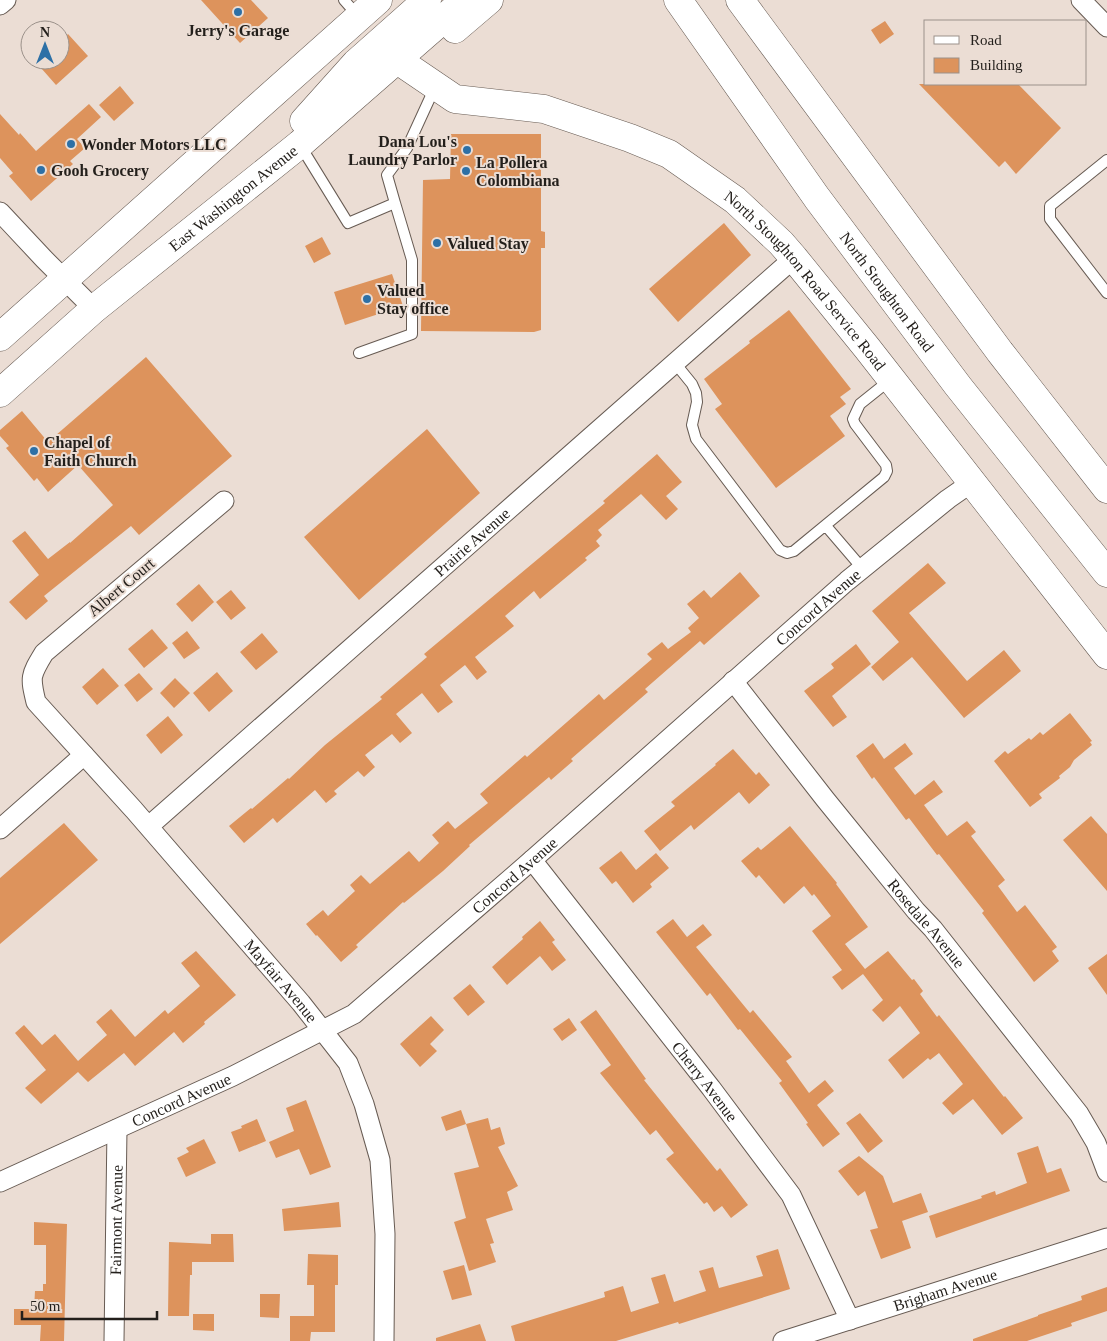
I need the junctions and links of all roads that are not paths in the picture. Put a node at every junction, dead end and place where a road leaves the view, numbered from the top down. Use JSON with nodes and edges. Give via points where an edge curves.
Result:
{"nodes":[{"id":1,"x":6,"y":0,"type":"edge"},
{"id":2,"x":427,"y":0,"type":"edge"},
{"id":3,"x":464,"y":0,"type":"edge"},
{"id":4,"x":489,"y":0,"type":"edge"},
{"id":5,"x":670,"y":0,"type":"edge"},
{"id":6,"x":678,"y":0,"type":"edge"},
{"id":7,"x":740,"y":0,"type":"edge"},
{"id":8,"x":1081,"y":0,"type":"edge"},
{"id":9,"x":0,"y":5,"type":"edge"},
{"id":10,"x":360,"y":6,"type":"edge"},
{"id":11,"x":1107,"y":27,"type":"edge"},
{"id":12,"x":420,"y":40,"type":"junction"},
{"id":13,"x":712,"y":49,"type":"junction"},
{"id":14,"x":396,"y":60,"type":"junction"},
{"id":15,"x":436,"y":87,"type":"junction"},
{"id":16,"x":300,"y":144,"type":"junction"},
{"id":17,"x":1107,"y":160,"type":"edge"},
{"id":18,"x":395,"y":203,"type":"junction"},
{"id":19,"x":0,"y":212,"type":"edge"},
{"id":20,"x":794,"y":258,"type":"junction"},
{"id":21,"x":66,"y":280,"type":"junction"},
{"id":22,"x":1107,"y":293,"type":"edge"},
{"id":23,"x":94,"y":309,"type":"junction"},
{"id":24,"x":0,"y":338,"type":"edge"},
{"id":25,"x":359,"y":353,"type":"dead end"},
{"id":26,"x":675,"y":363,"type":"junction"},
{"id":27,"x":891,"y":379,"type":"junction"},
{"id":28,"x":0,"y":393,"type":"edge"},
{"id":29,"x":971,"y":483,"type":"junction"},
{"id":30,"x":1107,"y":489,"type":"edge"},
{"id":31,"x":224,"y":501,"type":"dead end"},
{"id":32,"x":826,"y":526,"type":"junction"},
{"id":33,"x":862,"y":568,"type":"junction"},
{"id":34,"x":1107,"y":573,"type":"edge"},
{"id":35,"x":1107,"y":655,"type":"edge"},
{"id":36,"x":733,"y":680,"type":"junction"},
{"id":37,"x":31,"y":683,"type":"joint"},
{"id":38,"x":84,"y":755,"type":"junction"},
{"id":39,"x":148,"y":826,"type":"junction"},
{"id":40,"x":0,"y":829,"type":"edge"},
{"id":41,"x":532,"y":860,"type":"junction"},
{"id":42,"x":323,"y":1031,"type":"junction"},
{"id":43,"x":117,"y":1129,"type":"junction"},
{"id":44,"x":1107,"y":1172,"type":"edge"},
{"id":45,"x":0,"y":1182,"type":"edge"},
{"id":46,"x":1107,"y":1238,"type":"edge"},
{"id":47,"x":850,"y":1320,"type":"junction"},
{"id":48,"x":114,"y":1341,"type":"edge"},
{"id":49,"x":384,"y":1341,"type":"edge"},
{"id":50,"x":784,"y":1341,"type":"edge"}],
"edges":[{"from":1,"to":9,"type":"street"},
{"from":2,"to":16,"type":"main road","via":[[356,63],[304,121]]},
{"from":3,"to":12,"type":"main road","name":"East Washington Avenue"},
{"from":4,"to":12,"type":"main road","via":[[441,41]]},
{"from":5,"to":13,"type":"main road"},
{"from":6,"to":13,"type":"main road","name":"North Stoughton Road"},
{"from":7,"to":30,"type":"main road","via":[[1000,352]]},
{"from":8,"to":11,"type":"street"},
{"from":10,"to":21,"type":"main road"},
{"from":12,"to":14,"type":"main road","name":"East Washington Avenue"},
{"from":13,"to":34,"type":"main road","name":"North Stoughton Road","via":[[822,204],[958,386]]},
{"from":14,"to":15,"type":"main road","name":"North Stoughton Road Service Road"},
{"from":14,"to":16,"type":"main road","name":"East Washington Avenue"},
{"from":15,"to":18,"type":"lane","via":[[407,148],[387,175]]},
{"from":15,"to":20,"type":"main road","name":"North Stoughton Road Service Road","via":[[455,99],[544,108],[669,154],[735,200]]},
{"from":16,"to":18,"type":"lane","via":[[348,223]]},
{"from":16,"to":23,"type":"main road","name":"East Washington Avenue"},
{"from":17,"to":22,"type":"lane","via":[[1050,206],[1050,219]]},
{"from":18,"to":25,"type":"lane","via":[[412,260],[412,334]]},
{"from":19,"to":21,"type":"street"},
{"from":20,"to":26,"type":"street","name":"Prairie Avenue"},
{"from":20,"to":27,"type":"main road","name":"North Stoughton Road Service Road"},
{"from":21,"to":23,"type":"street"},
{"from":21,"to":24,"type":"main road"},
{"from":23,"to":28,"type":"main road","name":"East Washington Avenue"},
{"from":26,"to":32,"type":"lane","via":[[696,393],[692,425],[696,439],[780,550],[794,552]]},
{"from":26,"to":39,"type":"street","name":"Prairie Avenue"},
{"from":27,"to":29,"type":"main road","name":"North Stoughton Road Service Road"},
{"from":27,"to":32,"type":"lane","via":[[860,404],[853,419],[887,471]]},
{"from":29,"to":33,"type":"street","name":"Concord Avenue"},
{"from":29,"to":35,"type":"main road","name":"North Stoughton Road Service Road"},
{"from":31,"to":37,"type":"street","name":"Albert Court","via":[[44,653],[32,672]]},
{"from":32,"to":33,"type":"lane"},
{"from":33,"to":36,"type":"street","name":"Concord Avenue"},
{"from":36,"to":41,"type":"street","name":"Concord Avenue"},
{"from":36,"to":44,"type":"street","name":"Rosedale Avenue","via":[[1078,1114],[1096,1143]]},
{"from":37,"to":38,"type":"street","name":"Mayfair Avenue","via":[[36,702]]},
{"from":38,"to":39,"type":"street","name":"Mayfair Avenue"},
{"from":38,"to":40,"type":"street"},
{"from":39,"to":42,"type":"street","name":"Mayfair Avenue"},
{"from":41,"to":42,"type":"street","name":"Concord Avenue","via":[[354,1014]]},
{"from":41,"to":47,"type":"street","name":"Cherry Avenue","via":[[791,1195]]},
{"from":42,"to":43,"type":"street","name":"Concord Avenue"},
{"from":42,"to":49,"type":"street","name":"Mayfair Avenue","via":[[348,1063],[380,1160],[385,1234]]},
{"from":43,"to":45,"type":"street","name":"Concord Avenue"},
{"from":43,"to":48,"type":"street","name":"Fairmont Avenue"},
{"from":46,"to":47,"type":"street","name":"Brigham Avenue"},
{"from":47,"to":50,"type":"street","name":"Brigham Avenue"}]}
